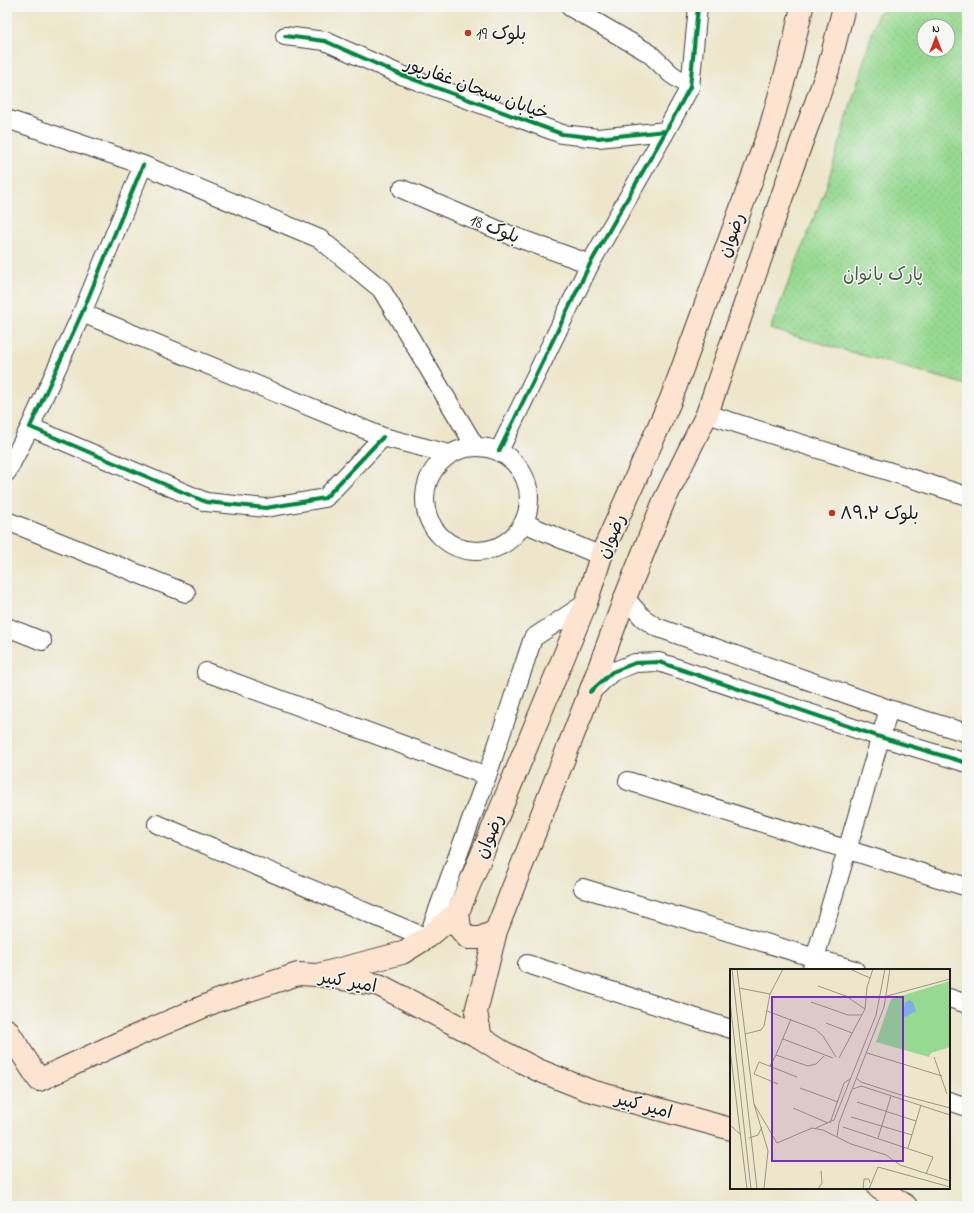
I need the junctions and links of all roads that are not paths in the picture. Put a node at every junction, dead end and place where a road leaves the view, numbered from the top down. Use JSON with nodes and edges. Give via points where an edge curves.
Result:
{"nodes":[{"id":1,"x":570,"y":7,"type":"edge"},
{"id":2,"x":698,"y":7,"type":"edge"},
{"id":3,"x":802,"y":7,"type":"edge"},
{"id":4,"x":844,"y":7,"type":"edge"},
{"id":5,"x":285,"y":36,"type":"dead end"},
{"id":6,"x":690,"y":87,"type":"junction"},
{"id":7,"x":7,"y":119,"type":"edge"},
{"id":8,"x":666,"y":131,"type":"junction"},
{"id":9,"x":142,"y":166,"type":"junction"},
{"id":10,"x":402,"y":189,"type":"dead end"},
{"id":11,"x":590,"y":264,"type":"junction"},
{"id":12,"x":82,"y":313,"type":"junction"},
{"id":13,"x":707,"y":414,"type":"junction"},
{"id":14,"x":30,"y":426,"type":"junction"},
{"id":15,"x":383,"y":437,"type":"junction"},
{"id":16,"x":475,"y":446,"type":"junction"},
{"id":17,"x":499,"y":451,"type":"junction"},
{"id":18,"x":449,"y":454,"type":"junction"},
{"id":19,"x":7,"y":472,"type":"edge"},
{"id":20,"x":967,"y":496,"type":"edge"},
{"id":21,"x":7,"y":521,"type":"edge"},
{"id":22,"x":524,"y":523,"type":"junction"},
{"id":23,"x":601,"y":556,"type":"junction"},
{"id":24,"x":186,"y":593,"type":"dead end"},
{"id":25,"x":625,"y":598,"type":"junction"},
{"id":26,"x":586,"y":603,"type":"junction"},
{"id":27,"x":7,"y":627,"type":"edge"},
{"id":28,"x":42,"y":641,"type":"dead end"},
{"id":29,"x":206,"y":672,"type":"dead end"},
{"id":30,"x":590,"y":692,"type":"junction"},
{"id":31,"x":889,"y":709,"type":"junction"},
{"id":32,"x":967,"y":733,"type":"edge"},
{"id":33,"x":880,"y":737,"type":"junction"},
{"id":34,"x":967,"y":763,"type":"edge"},
{"id":35,"x":487,"y":776,"type":"junction"},
{"id":36,"x":628,"y":781,"type":"dead end"},
{"id":37,"x":157,"y":824,"type":"dead end"},
{"id":38,"x":847,"y":849,"type":"junction"},
{"id":39,"x":967,"y":887,"type":"edge"},
{"id":40,"x":583,"y":888,"type":"dead end"},
{"id":41,"x":458,"y":912,"type":"junction"},
{"id":42,"x":496,"y":931,"type":"junction"},
{"id":43,"x":428,"y":938,"type":"junction"},
{"id":44,"x":527,"y":964,"type":"dead end"},
{"id":45,"x":813,"y":964,"type":"edge"},
{"id":46,"x":848,"y":969,"type":"edge"},
{"id":47,"x":317,"y":975,"type":"junction"},
{"id":48,"x":950,"y":998,"type":"edge"},
{"id":49,"x":967,"y":1004,"type":"edge"},
{"id":50,"x":730,"y":1029,"type":"edge"},
{"id":51,"x":7,"y":1030,"type":"edge"},
{"id":52,"x":481,"y":1038,"type":"junction"},
{"id":53,"x":950,"y":1101,"type":"edge"},
{"id":54,"x":967,"y":1107,"type":"edge"},
{"id":55,"x":730,"y":1129,"type":"edge"},
{"id":56,"x":880,"y":1189,"type":"edge"},
{"id":57,"x":906,"y":1206,"type":"edge"}],
"edges":[{"from":1,"to":6,"type":"street","via":[[649,53],[671,74]]},
{"from":2,"to":6,"type":"street"},
{"from":3,"to":23,"type":"main road","name":"رضوان","via":[[769,132],[671,399]]},
{"from":4,"to":13,"type":"main road","name":"رضوان","via":[[828,70]]},
{"from":5,"to":8,"type":"street","name":"خیابان سبحان غفارپور","via":[[325,41],[399,74],[562,134],[598,138]]},
{"from":6,"to":8,"type":"street"},
{"from":7,"to":9,"type":"street"},
{"from":8,"to":11,"type":"street"},
{"from":9,"to":12,"type":"street"},
{"from":9,"to":16,"type":"street","via":[[320,239],[381,289]]},
{"from":10,"to":11,"type":"street","name":"بلوک 18","via":[[510,235]]},
{"from":11,"to":17,"type":"street"},
{"from":12,"to":14,"type":"street"},
{"from":12,"to":15,"type":"street"},
{"from":13,"to":20,"type":"street"},
{"from":13,"to":25,"type":"main road","name":"رضوان","via":[[664,501]]},
{"from":14,"to":15,"type":"street","via":[[206,502],[266,508],[325,498]]},
{"from":14,"to":19,"type":"street"},
{"from":15,"to":18,"type":"street"},
{"from":16,"to":17,"type":"street"},
{"from":16,"to":18,"type":"street"},
{"from":17,"to":22,"type":"street","via":[[521,469],[530,495]]},
{"from":18,"to":22,"type":"street","via":[[428,479],[425,511],[441,538],[470,551],[502,546]]},
{"from":21,"to":24,"type":"street"},
{"from":22,"to":23,"type":"street"},
{"from":23,"to":26,"type":"main road","name":"رضوان"},
{"from":25,"to":30,"type":"main road","name":"رضوان"},
{"from":25,"to":31,"type":"street","via":[[643,618],[656,627]]},
{"from":26,"to":35,"type":"street","via":[[533,638]]},
{"from":26,"to":41,"type":"main road","name":"رضوان"},
{"from":27,"to":28,"type":"street"},
{"from":29,"to":35,"type":"street"},
{"from":30,"to":33,"type":"street","via":[[612,672],[635,663],[659,662]]},
{"from":30,"to":42,"type":"main road","name":"رضوان"},
{"from":31,"to":32,"type":"street"},
{"from":31,"to":33,"type":"street"},
{"from":33,"to":34,"type":"street"},
{"from":33,"to":38,"type":"street"},
{"from":35,"to":43,"type":"street"},
{"from":36,"to":38,"type":"street"},
{"from":37,"to":43,"type":"street"},
{"from":38,"to":39,"type":"street"},
{"from":38,"to":45,"type":"street"},
{"from":40,"to":45,"type":"street"},
{"from":41,"to":42,"type":"main road","via":[[460,929],[468,938],[480,938]]},
{"from":41,"to":43,"type":"main road","name":"رضوان"},
{"from":42,"to":52,"type":"main road","name":"رضوان","via":[[476,1012]]},
{"from":43,"to":47,"type":"main road","name":"رضوان","via":[[402,953]]},
{"from":44,"to":50,"type":"street"},
{"from":45,"to":46,"type":"street"},
{"from":47,"to":51,"type":"main road","name":"امیر کبیر","via":[[298,974],[219,1000],[119,1042],[39,1080]]},
{"from":47,"to":52,"type":"main road","name":"امیر کبیر","via":[[379,985]]},
{"from":48,"to":49,"type":"street"},
{"from":52,"to":55,"type":"main road","name":"امیر کبیر","via":[[538,1070],[588,1090]]},
{"from":53,"to":54,"type":"street"},
{"from":56,"to":57,"type":"main road"}]}
